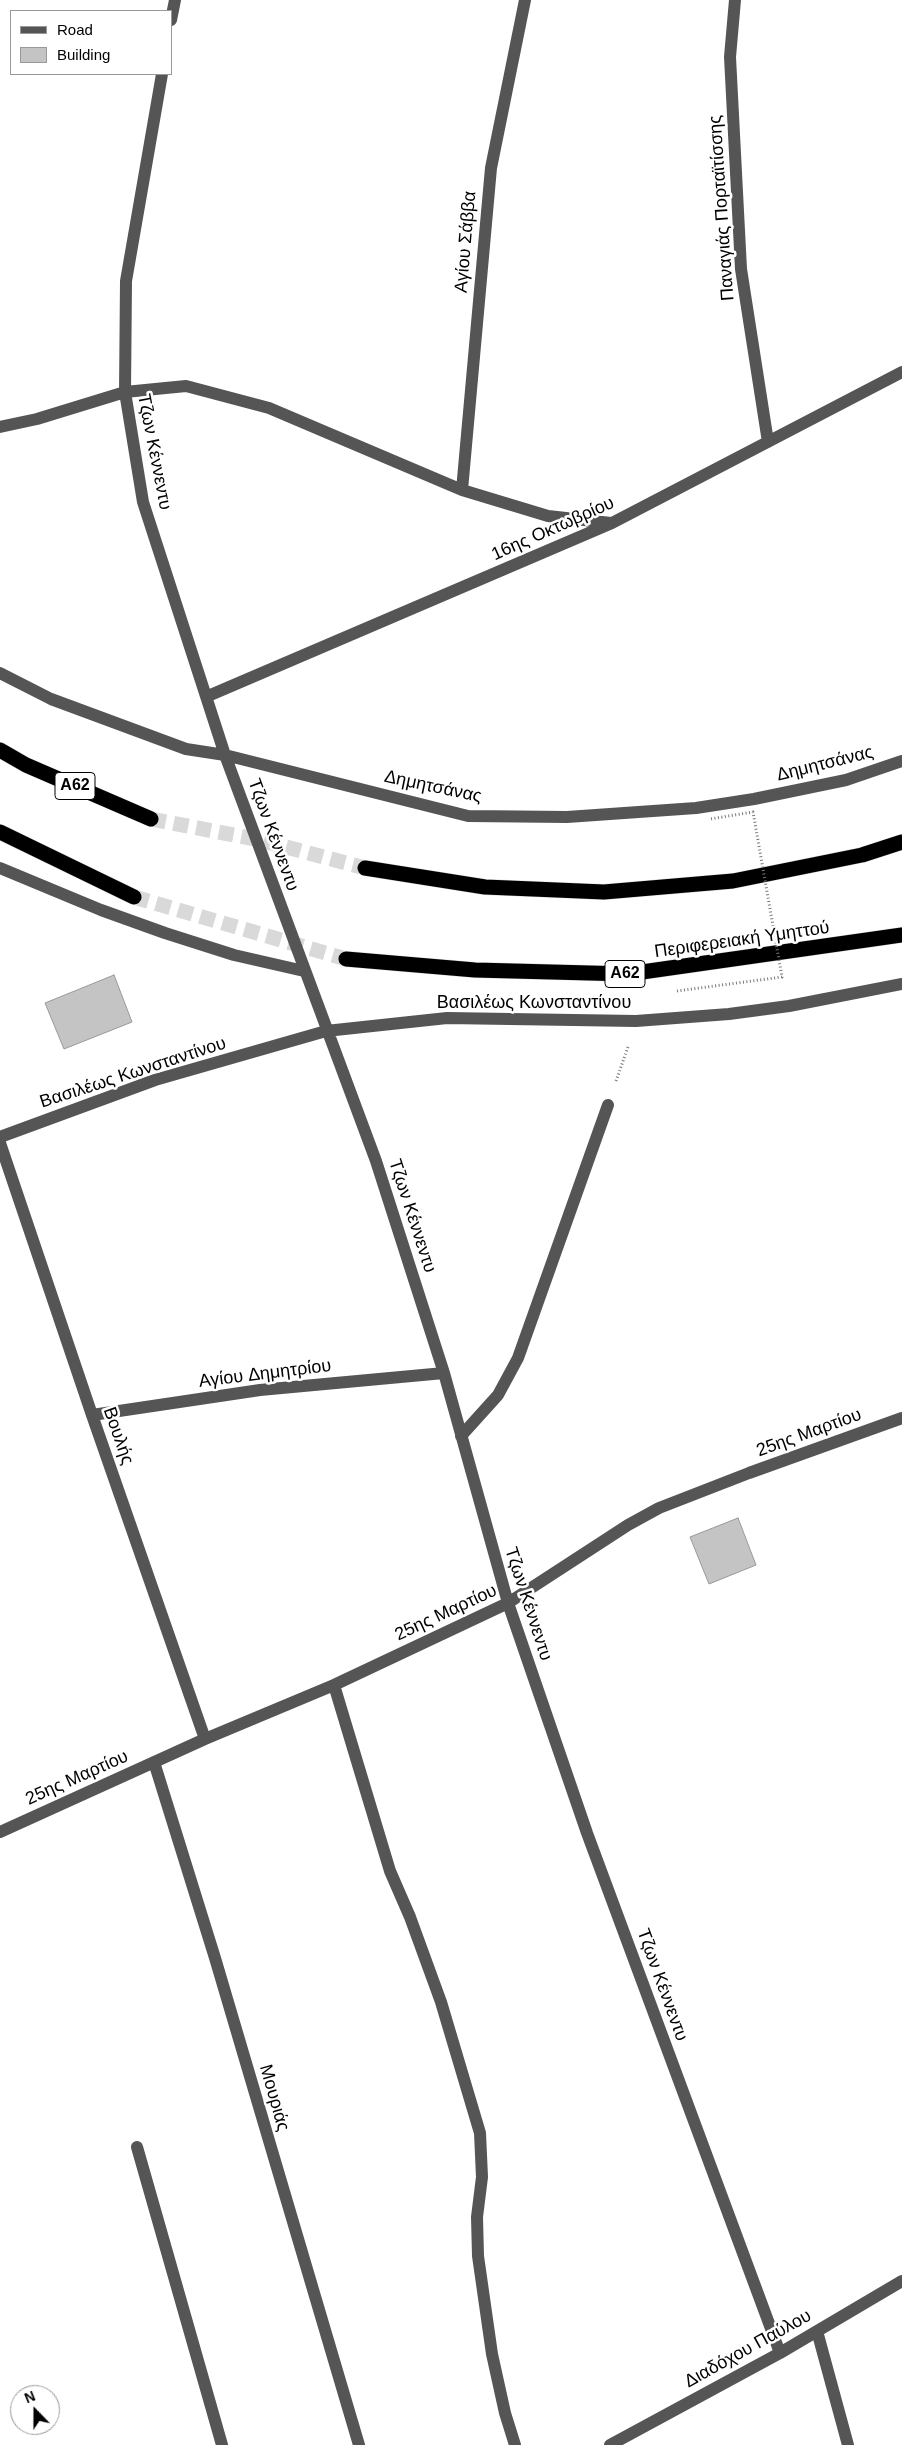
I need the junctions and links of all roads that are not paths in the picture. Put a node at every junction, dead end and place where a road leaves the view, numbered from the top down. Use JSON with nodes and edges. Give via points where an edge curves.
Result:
{"nodes":[{"id":1,"x":175,"y":0,"type":"edge"},
{"id":2,"x":525,"y":0,"type":"edge"},
{"id":3,"x":735,"y":0,"type":"edge"},
{"id":4,"x":172,"y":15,"type":"edge"},
{"id":5,"x":162,"y":75,"type":"edge"},
{"id":6,"x":902,"y":372,"type":"edge"},
{"id":7,"x":125,"y":392,"type":"junction"},
{"id":8,"x":0,"y":427,"type":"edge"},
{"id":9,"x":768,"y":442,"type":"junction"},
{"id":10,"x":462,"y":490,"type":"junction"},
{"id":11,"x":612,"y":523,"type":"junction"},
{"id":12,"x":0,"y":673,"type":"edge"},
{"id":13,"x":208,"y":696,"type":"junction"},
{"id":14,"x":0,"y":750,"type":"edge"},
{"id":15,"x":226,"y":755,"type":"junction"},
{"id":16,"x":902,"y":761,"type":"edge"},
{"id":17,"x":151,"y":819,"type":"tunnel mouth"},
{"id":18,"x":0,"y":832,"type":"edge"},
{"id":19,"x":902,"y":842,"type":"edge"},
{"id":20,"x":0,"y":868,"type":"edge"},
{"id":21,"x":365,"y":868,"type":"tunnel mouth"},
{"id":22,"x":134,"y":897,"type":"tunnel mouth"},
{"id":23,"x":902,"y":935,"type":"edge"},
{"id":24,"x":346,"y":959,"type":"tunnel mouth"},
{"id":25,"x":304,"y":971,"type":"junction"},
{"id":26,"x":902,"y":984,"type":"edge"},
{"id":27,"x":326,"y":1031,"type":"junction"},
{"id":28,"x":608,"y":1105,"type":"road end"},
{"id":29,"x":0,"y":1137,"type":"edge"},
{"id":30,"x":0,"y":1143,"type":"edge"},
{"id":31,"x":444,"y":1373,"type":"junction"},
{"id":32,"x":92,"y":1415,"type":"junction"},
{"id":33,"x":902,"y":1418,"type":"edge"},
{"id":34,"x":461,"y":1436,"type":"junction"},
{"id":35,"x":508,"y":1603,"type":"junction"},
{"id":36,"x":334,"y":1685,"type":"junction"},
{"id":37,"x":205,"y":1739,"type":"junction"},
{"id":38,"x":154,"y":1762,"type":"junction"},
{"id":39,"x":0,"y":1832,"type":"edge"},
{"id":40,"x":136,"y":2147,"type":"dead end"},
{"id":41,"x":902,"y":2281,"type":"edge"},
{"id":42,"x":817,"y":2331,"type":"junction"},
{"id":43,"x":780,"y":2353,"type":"junction"},
{"id":44,"x":222,"y":2445,"type":"edge"},
{"id":45,"x":359,"y":2445,"type":"edge"},
{"id":46,"x":515,"y":2445,"type":"edge"},
{"id":47,"x":610,"y":2445,"type":"edge"},
{"id":48,"x":848,"y":2445,"type":"edge"}],
"edges":[{"from":1,"to":4,"type":"street"},
{"from":2,"to":10,"type":"street","name":"Αγίου Σάββα","via":[[490,168]]},
{"from":3,"to":9,"type":"street","name":"Παναγιάς Πορταϊτίσσης","via":[[730,57],[741,269]]},
{"from":5,"to":7,"type":"street","name":"Τζων Κέννεντυ","via":[[126,281]]},
{"from":6,"to":9,"type":"street","name":"16ης Οκτωβρίου"},
{"from":7,"to":8,"type":"street"},
{"from":7,"to":10,"type":"street","via":[[186,386],[270,408]]},
{"from":7,"to":13,"type":"street","name":"Τζων Κέννεντυ","via":[[143,502]]},
{"from":9,"to":11,"type":"street","name":"16ης Οκτωβρίου"},
{"from":10,"to":11,"type":"street","via":[[548,516]]},
{"from":11,"to":13,"type":"street","name":"16ης Οκτωβρίου"},
{"from":12,"to":15,"type":"street","name":"Δημητσάνας","via":[[51,699],[104,720],[186,749]]},
{"from":13,"to":15,"type":"street","name":"Τζων Κέννεντυ"},
{"from":14,"to":17,"type":"highway","number":"Α62","via":[[26,765]]},
{"from":15,"to":16,"type":"street","name":"Δημητσάνας","via":[[468,816],[567,817],[696,808],[754,799],[846,780]]},
{"from":15,"to":25,"type":"street","name":"Τζων Κέννεντυ"},
{"from":18,"to":22,"type":"highway"},
{"from":19,"to":21,"type":"highway","via":[[862,855],[733,881],[604,892],[485,887]]},
{"from":20,"to":25,"type":"street","via":[[164,932],[234,955]]},
{"from":23,"to":24,"type":"highway","name":"Περιφερειακή Υμηττού","number":"Α62","via":[[628,974],[475,970]]},
{"from":25,"to":27,"type":"street","name":"Τζων Κέννεντυ"},
{"from":26,"to":27,"type":"street","name":"Βασιλέως Κωνσταντίνου","via":[[729,1014],[636,1021],[447,1018]]},
{"from":27,"to":29,"type":"street","name":"Βασιλέως Κωνσταντίνου","via":[[155,1080]]},
{"from":27,"to":31,"type":"street","name":"Τζων Κέννεντυ","via":[[376,1161]]},
{"from":28,"to":34,"type":"street","via":[[518,1358],[498,1395]]},
{"from":30,"to":32,"type":"street","name":"Βουλής"},
{"from":31,"to":32,"type":"street","name":"Αγίου Δημητρίου","via":[[260,1390]]},
{"from":31,"to":34,"type":"street","name":"Τζων Κέννεντυ"},
{"from":32,"to":37,"type":"street","name":"Βουλής"},
{"from":33,"to":35,"type":"street","name":"25ης Μαρτίου","via":[[659,1508]]},
{"from":34,"to":35,"type":"street","name":"Τζων Κέννεντυ"},
{"from":35,"to":36,"type":"street","name":"25ης Μαρτίου"},
{"from":35,"to":43,"type":"street","name":"Τζων Κέννεντυ","via":[[633,1959]]},
{"from":36,"to":37,"type":"street","name":"25ης Μαρτίου"},
{"from":36,"to":46,"type":"street","via":[[390,1871],[435,1985],[480,2133],[482,2171],[477,2217],[478,2256],[492,2354]]},
{"from":37,"to":38,"type":"street","name":"25ης Μαρτίου"},
{"from":38,"to":39,"type":"street","name":"25ης Μαρτίου"},
{"from":38,"to":45,"type":"street","name":"Μουριάς"},
{"from":40,"to":44,"type":"street"},
{"from":41,"to":42,"type":"street","name":"Διαδόχου Παύλου"},
{"from":42,"to":43,"type":"street","name":"Διαδόχου Παύλου"},
{"from":42,"to":48,"type":"street"},
{"from":43,"to":47,"type":"street","name":"Διαδόχου Παύλου"}]}
